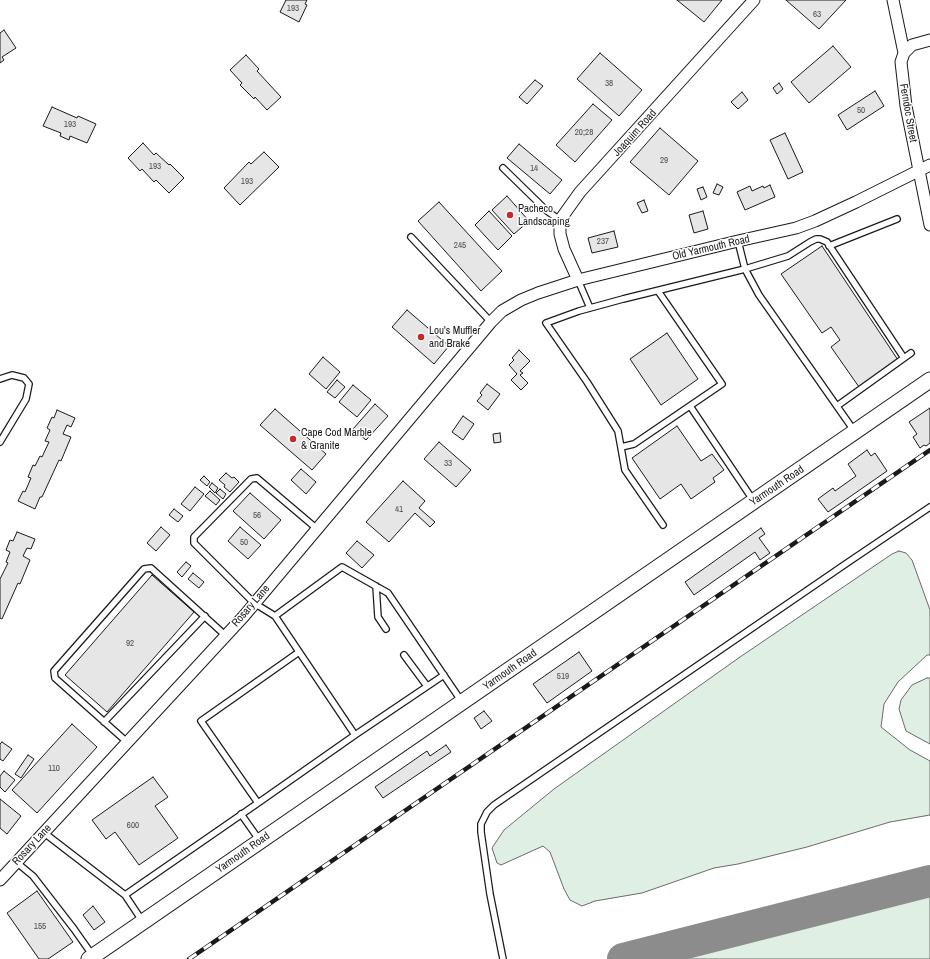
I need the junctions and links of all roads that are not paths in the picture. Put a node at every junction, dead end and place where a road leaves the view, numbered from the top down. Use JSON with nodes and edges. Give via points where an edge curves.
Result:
{"nodes":[{"id":1,"x":754,"y":0,"type":"edge"},
{"id":2,"x":893,"y":0,"type":"edge"},
{"id":3,"x":930,"y":40,"type":"edge"},
{"id":4,"x":904,"y":53,"type":"junction"},
{"id":5,"x":930,"y":165,"type":"edge"},
{"id":6,"x":503,"y":168,"type":"dead end"},
{"id":7,"x":919,"y":171,"type":"junction"},
{"id":8,"x":897,"y":218,"type":"dead end"},
{"id":9,"x":560,"y":220,"type":"junction"},
{"id":10,"x":930,"y":225,"type":"edge"},
{"id":11,"x":411,"y":237,"type":"dead end"},
{"id":12,"x":738,"y":241,"type":"junction"},
{"id":13,"x":829,"y":246,"type":"junction"},
{"id":14,"x":745,"y":269,"type":"junction"},
{"id":15,"x":578,"y":280,"type":"junction"},
{"id":16,"x":658,"y":291,"type":"junction"},
{"id":17,"x":590,"y":308,"type":"junction"},
{"id":18,"x":491,"y":322,"type":"junction"},
{"id":19,"x":911,"y":353,"type":"dead end"},
{"id":20,"x":904,"y":358,"type":"junction"},
{"id":21,"x":0,"y":378,"type":"edge"},
{"id":22,"x":930,"y":380,"type":"edge"},
{"id":23,"x":690,"y":406,"type":"junction"},
{"id":24,"x":837,"y":406,"type":"junction"},
{"id":25,"x":855,"y":432,"type":"junction"},
{"id":26,"x":0,"y":442,"type":"edge"},
{"id":27,"x":621,"y":447,"type":"junction"},
{"id":28,"x":754,"y":502,"type":"junction"},
{"id":29,"x":930,"y":507,"type":"edge"},
{"id":30,"x":663,"y":525,"type":"dead end"},
{"id":31,"x":316,"y":528,"type":"junction"},
{"id":32,"x":376,"y":586,"type":"junction"},
{"id":33,"x":254,"y":603,"type":"junction"},
{"id":34,"x":205,"y":616,"type":"junction"},
{"id":35,"x":275,"y":616,"type":"junction"},
{"id":36,"x":386,"y":629,"type":"dead end"},
{"id":37,"x":226,"y":636,"type":"junction"},
{"id":38,"x":299,"y":652,"type":"junction"},
{"id":39,"x":404,"y":655,"type":"dead end"},
{"id":40,"x":444,"y":675,"type":"junction"},
{"id":41,"x":427,"y":686,"type":"junction"},
{"id":42,"x":462,"y":702,"type":"junction"},
{"id":43,"x":104,"y":722,"type":"junction"},
{"id":44,"x":354,"y":735,"type":"junction"},
{"id":45,"x":126,"y":742,"type":"junction"},
{"id":46,"x":258,"y":803,"type":"junction"},
{"id":47,"x":241,"y":814,"type":"junction"},
{"id":48,"x":44,"y":832,"type":"junction"},
{"id":49,"x":261,"y":841,"type":"junction"},
{"id":50,"x":16,"y":862,"type":"junction"},
{"id":51,"x":0,"y":880,"type":"edge"},
{"id":52,"x":125,"y":895,"type":"junction"},
{"id":53,"x":143,"y":922,"type":"junction"},
{"id":54,"x":91,"y":958,"type":"edge"},
{"id":55,"x":503,"y":959,"type":"edge"}],
"edges":[{"from":1,"to":9,"type":"street","name":"Joaquim Road","via":[[580,192]]},
{"from":2,"to":4,"type":"street","name":"Ferndoc Street"},
{"from":3,"to":4,"type":"street","via":[[912,46]]},
{"from":4,"to":7,"type":"street","name":"Ferndoc Street","via":[[901,62],[902,76]]},
{"from":5,"to":7,"type":"street","name":"Old Yarmouth Road"},
{"from":6,"to":9,"type":"lane","via":[[547,211]]},
{"from":7,"to":10,"type":"street","name":"Ferndoc Street"},
{"from":7,"to":12,"type":"street","name":"Old Yarmouth Road","via":[[815,221]]},
{"from":8,"to":13,"type":"lane"},
{"from":9,"to":15,"type":"street","via":[[564,249]]},
{"from":11,"to":18,"type":"lane"},
{"from":12,"to":14,"type":"lane"},
{"from":12,"to":15,"type":"street","name":"Old Yarmouth Road"},
{"from":13,"to":14,"type":"lane","via":[[824,240],[816,239],[788,256]]},
{"from":13,"to":20,"type":"lane"},
{"from":14,"to":16,"type":"lane"},
{"from":14,"to":24,"type":"lane","via":[[759,295]]},
{"from":15,"to":17,"type":"lane"},
{"from":15,"to":18,"type":"street","name":"Old Yarmouth Road","via":[[521,300],[502,311]]},
{"from":16,"to":17,"type":"lane"},
{"from":16,"to":23,"type":"lane","via":[[722,384]]},
{"from":17,"to":27,"type":"lane","via":[[546,323],[618,431]]},
{"from":18,"to":31,"type":"street","name":"Rosary Lane"},
{"from":19,"to":20,"type":"lane"},
{"from":20,"to":24,"type":"lane"},
{"from":21,"to":26,"type":"lane","via":[[12,375],[24,378],[29,384],[26,399]]},
{"from":22,"to":25,"type":"main road","name":"Yarmouth Road"},
{"from":23,"to":27,"type":"lane","via":[[634,444]]},
{"from":23,"to":28,"type":"lane"},
{"from":24,"to":25,"type":"lane"},
{"from":25,"to":28,"type":"main road","name":"Yarmouth Road"},
{"from":27,"to":30,"type":"lane","via":[[625,470]]},
{"from":28,"to":42,"type":"main road","name":"Yarmouth Road"},
{"from":29,"to":55,"type":"lane","via":[[487,812],[481,824],[481,832]]},
{"from":31,"to":33,"type":"street","name":"Rosary Lane"},
{"from":31,"to":33,"type":"lane","via":[[257,478],[251,479],[194,537],[194,544]]},
{"from":32,"to":35,"type":"lane","via":[[342,567]]},
{"from":32,"to":36,"type":"lane","via":[[378,617]]},
{"from":32,"to":40,"type":"lane","via":[[388,593]]},
{"from":33,"to":35,"type":"lane"},
{"from":33,"to":37,"type":"street","name":"Rosary Lane"},
{"from":34,"to":37,"type":"lane"},
{"from":34,"to":43,"type":"lane"},
{"from":34,"to":43,"type":"lane","via":[[151,568],[144,569],[54,672],[55,678]]},
{"from":35,"to":38,"type":"lane"},
{"from":37,"to":45,"type":"street","name":"Rosary Lane"},
{"from":38,"to":44,"type":"lane"},
{"from":38,"to":46,"type":"lane","via":[[201,721]]},
{"from":39,"to":41,"type":"lane"},
{"from":40,"to":41,"type":"lane"},
{"from":40,"to":42,"type":"lane"},
{"from":41,"to":44,"type":"lane"},
{"from":42,"to":49,"type":"main road","name":"Yarmouth Road"},
{"from":43,"to":45,"type":"lane"},
{"from":44,"to":46,"type":"lane"},
{"from":45,"to":48,"type":"street","name":"Rosary Lane"},
{"from":46,"to":47,"type":"lane"},
{"from":47,"to":49,"type":"lane"},
{"from":47,"to":52,"type":"lane"},
{"from":48,"to":50,"type":"street","name":"Rosary Lane"},
{"from":48,"to":52,"type":"lane"},
{"from":49,"to":53,"type":"main road","name":"Yarmouth Road"},
{"from":50,"to":51,"type":"street","name":"Rosary Lane"},
{"from":50,"to":54,"type":"lane","via":[[33,876],[74,929]]},
{"from":52,"to":53,"type":"lane"},
{"from":53,"to":54,"type":"main road","name":"Yarmouth Road"}]}
